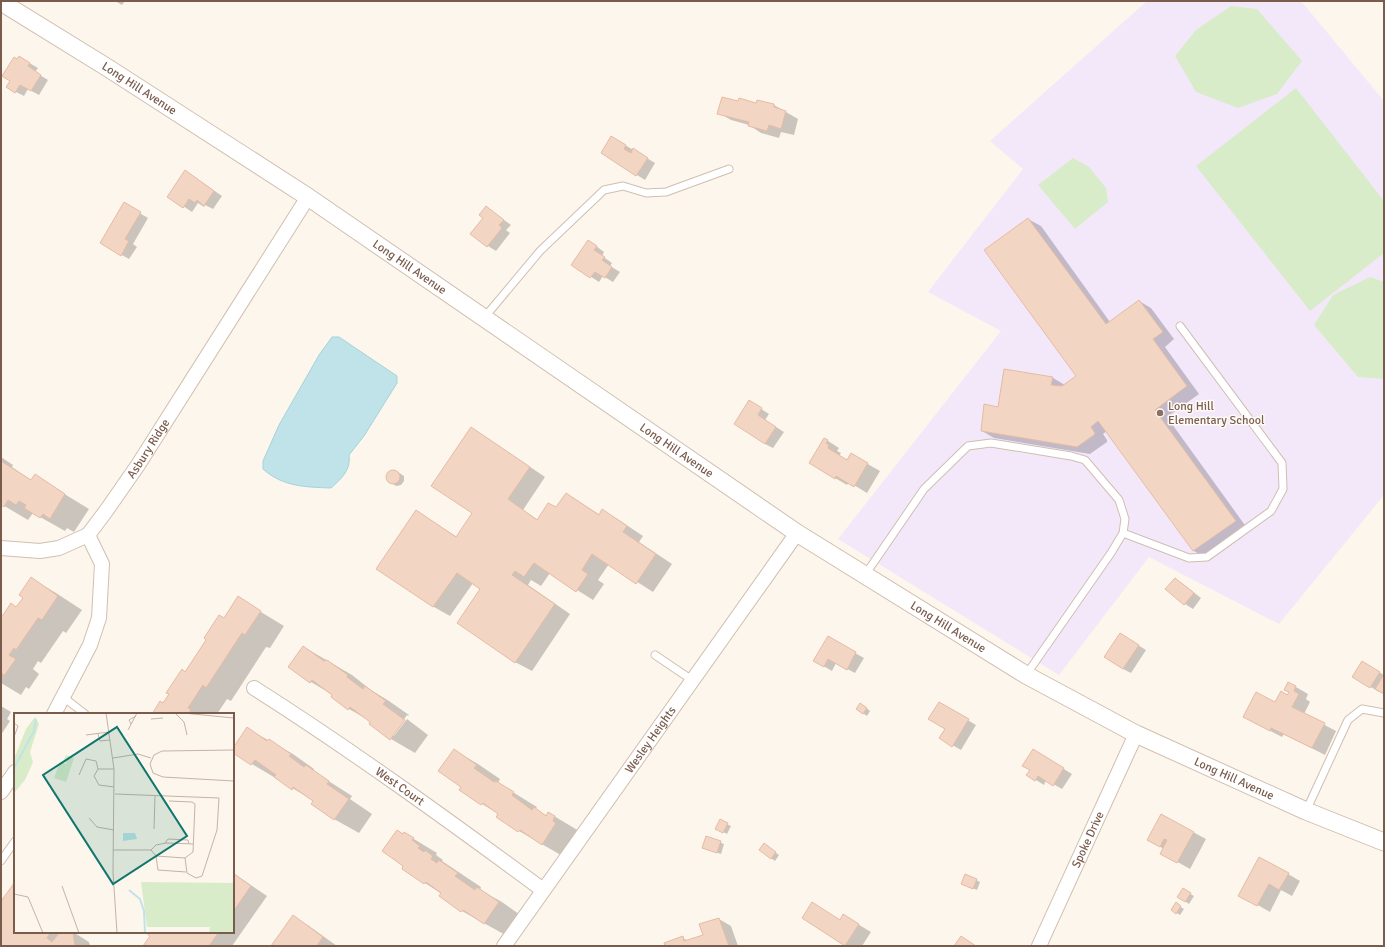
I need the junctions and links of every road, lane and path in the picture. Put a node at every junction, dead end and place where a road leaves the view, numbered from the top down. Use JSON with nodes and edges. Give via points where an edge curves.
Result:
{"nodes":[{"id":1,"x":1,"y":2,"type":"edge"},
{"id":2,"x":729,"y":169,"type":"dead end"},
{"id":3,"x":308,"y":197,"type":"junction"},
{"id":4,"x":484,"y":318,"type":"junction"},
{"id":5,"x":1180,"y":326,"type":"dead end"},
{"id":6,"x":796,"y":533,"type":"junction"},
{"id":7,"x":1123,"y":533,"type":"junction"},
{"id":8,"x":88,"y":535,"type":"junction"},
{"id":9,"x":1,"y":549,"type":"edge"},
{"id":10,"x":865,"y":575,"type":"junction"},
{"id":11,"x":655,"y":655,"type":"dead end"},
{"id":12,"x":1026,"y":675,"type":"junction"},
{"id":13,"x":692,"y":680,"type":"junction"},
{"id":14,"x":254,"y":688,"type":"dead end"},
{"id":15,"x":62,"y":696,"type":"junction"},
{"id":16,"x":54,"y":713,"type":"edge"},
{"id":17,"x":84,"y":713,"type":"edge"},
{"id":18,"x":1384,"y":713,"type":"edge"},
{"id":19,"x":1136,"y":734,"type":"junction"},
{"id":20,"x":14,"y":773,"type":"edge"},
{"id":21,"x":1,"y":792,"type":"edge"},
{"id":22,"x":1306,"y":811,"type":"junction"},
{"id":23,"x":14,"y":842,"type":"edge"},
{"id":24,"x":1384,"y":842,"type":"edge"},
{"id":25,"x":1,"y":861,"type":"edge"},
{"id":26,"x":543,"y":890,"type":"junction"},
{"id":27,"x":504,"y":946,"type":"edge"},
{"id":28,"x":1039,"y":946,"type":"edge"}],
"edges":[{"from":1,"to":3,"type":"street","name":"Long Hill Avenue"},
{"from":2,"to":4,"type":"lane","via":[[666,192],[646,193],[623,186],[604,190],[540,251]]},
{"from":3,"to":4,"type":"street","name":"Long Hill Avenue"},
{"from":3,"to":8,"type":"street","name":"Asbury Ridge","via":[[138,465]]},
{"from":4,"to":6,"type":"street","name":"Long Hill Avenue"},
{"from":5,"to":7,"type":"lane","via":[[1282,463],[1283,489],[1271,511],[1207,557],[1189,558]]},
{"from":6,"to":10,"type":"street","name":"Long Hill Avenue"},
{"from":6,"to":13,"type":"street","name":"Wesley Heights"},
{"from":7,"to":10,"type":"lane","via":[[1125,519],[1119,500],[1086,460],[991,443],[968,446],[924,489]]},
{"from":7,"to":12,"type":"lane","via":[[1112,553]]},
{"from":8,"to":9,"type":"street","via":[[59,548],[40,551]]},
{"from":8,"to":15,"type":"street","via":[[102,564],[100,618],[90,645]]},
{"from":10,"to":12,"type":"street","name":"Long Hill Avenue"},
{"from":11,"to":13,"type":"lane"},
{"from":12,"to":19,"type":"street","name":"Long Hill Avenue"},
{"from":13,"to":26,"type":"street","name":"Wesley Heights"},
{"from":14,"to":26,"type":"street","name":"West Court","via":[[414,795]]},
{"from":15,"to":16,"type":"street"},
{"from":15,"to":17,"type":"lane"},
{"from":18,"to":22,"type":"lane","via":[[1362,708],[1348,720]]},
{"from":19,"to":22,"type":"street","name":"Long Hill Avenue"},
{"from":19,"to":28,"type":"street","name":"Spoke Drive"},
{"from":20,"to":21,"type":"street"},
{"from":22,"to":24,"type":"street","name":"Long Hill Avenue"},
{"from":23,"to":25,"type":"lane"},
{"from":26,"to":27,"type":"street","name":"Wesley Heights"}]}
